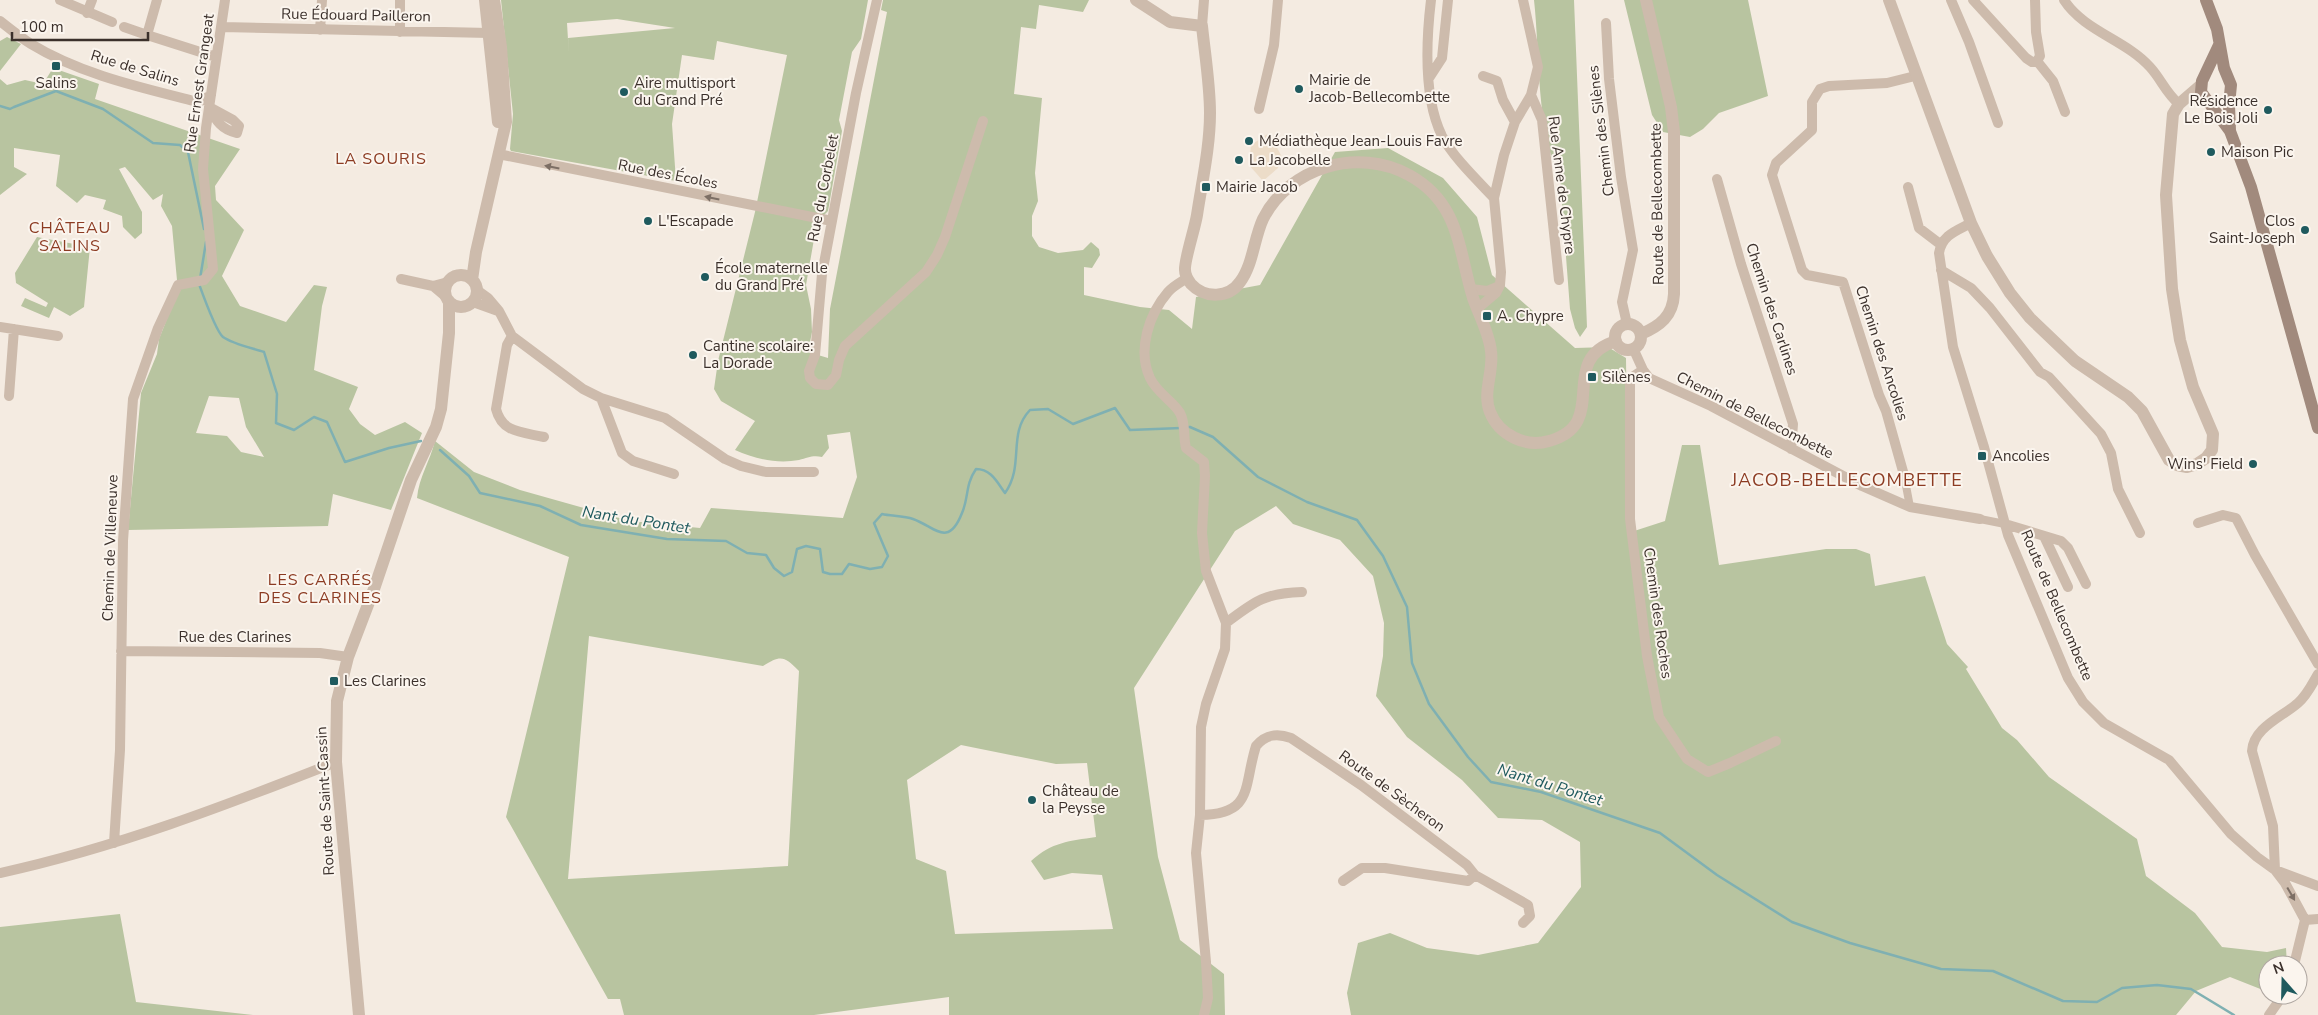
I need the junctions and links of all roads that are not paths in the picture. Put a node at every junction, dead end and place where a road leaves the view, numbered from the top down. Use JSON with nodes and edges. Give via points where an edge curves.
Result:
{"nodes":[{"id":1,"x":60,"y":0,"type":"edge"},
{"id":2,"x":92,"y":0,"type":"edge"},
{"id":3,"x":156,"y":0,"type":"edge"},
{"id":4,"x":225,"y":0,"type":"edge"},
{"id":5,"x":322,"y":0,"type":"edge"},
{"id":6,"x":400,"y":0,"type":"edge"},
{"id":7,"x":485,"y":0,"type":"edge"},
{"id":8,"x":494,"y":0,"type":"edge"},
{"id":9,"x":878,"y":0,"type":"edge"},
{"id":10,"x":1136,"y":0,"type":"edge"},
{"id":11,"x":1204,"y":0,"type":"edge"},
{"id":12,"x":1278,"y":0,"type":"edge"},
{"id":13,"x":1431,"y":0,"type":"edge"},
{"id":14,"x":1448,"y":0,"type":"edge"},
{"id":15,"x":1523,"y":0,"type":"edge"},
{"id":16,"x":1646,"y":0,"type":"edge"},
{"id":17,"x":1889,"y":0,"type":"edge"},
{"id":18,"x":1951,"y":0,"type":"edge"},
{"id":19,"x":1973,"y":0,"type":"edge"},
{"id":20,"x":2035,"y":0,"type":"edge"},
{"id":21,"x":2064,"y":0,"type":"edge"},
{"id":22,"x":2206,"y":0,"type":"edge"},
{"id":23,"x":87,"y":13,"type":"junction"},
{"id":24,"x":0,"y":21,"type":"edge"},
{"id":25,"x":112,"y":22,"type":"dead end"},
{"id":26,"x":1606,"y":23,"type":"dead end"},
{"id":27,"x":1202,"y":26,"type":"junction"},
{"id":28,"x":124,"y":27,"type":"dead end"},
{"id":29,"x":222,"y":27,"type":"junction"},
{"id":30,"x":320,"y":30,"type":"junction"},
{"id":31,"x":400,"y":32,"type":"junction"},
{"id":32,"x":489,"y":33,"type":"junction"},
{"id":33,"x":147,"y":35,"type":"junction"},
{"id":34,"x":2219,"y":45,"type":"junction"},
{"id":35,"x":216,"y":57,"type":"junction"},
{"id":36,"x":2037,"y":61,"type":"junction"},
{"id":37,"x":1483,"y":76,"type":"dead end"},
{"id":38,"x":1916,"y":76,"type":"junction"},
{"id":39,"x":1429,"y":78,"type":"junction"},
{"id":40,"x":2228,"y":78,"type":"junction"},
{"id":41,"x":2203,"y":81,"type":"junction"},
{"id":42,"x":504,"y":83,"type":"junction"},
{"id":43,"x":211,"y":95,"type":"junction"},
{"id":44,"x":1532,"y":95,"type":"junction"},
{"id":45,"x":2229,"y":97,"type":"junction"},
{"id":46,"x":2209,"y":102,"type":"junction"},
{"id":47,"x":2179,"y":104,"type":"junction"},
{"id":48,"x":1259,"y":109,"type":"dead end"},
{"id":49,"x":2065,"y":112,"type":"dead end"},
{"id":50,"x":983,"y":121,"type":"dead end"},
{"id":51,"x":1515,"y":122,"type":"junction"},
{"id":52,"x":1998,"y":123,"type":"dead end"},
{"id":53,"x":2230,"y":131,"type":"junction"},
{"id":54,"x":502,"y":134,"type":"junction"},
{"id":55,"x":498,"y":154,"type":"junction"},
{"id":56,"x":1717,"y":179,"type":"dead end"},
{"id":57,"x":1908,"y":186,"type":"dead end"},
{"id":58,"x":1494,"y":198,"type":"junction"},
{"id":59,"x":832,"y":221,"type":"junction"},
{"id":60,"x":1971,"y":223,"type":"junction"},
{"id":61,"x":1940,"y":244,"type":"junction"},
{"id":62,"x":476,"y":252,"type":"junction"},
{"id":63,"x":1941,"y":270,"type":"junction"},
{"id":64,"x":1187,"y":278,"type":"junction"},
{"id":65,"x":401,"y":279,"type":"dead end"},
{"id":66,"x":453,"y":279,"type":"junction"},
{"id":67,"x":1559,"y":280,"type":"dead end"},
{"id":68,"x":198,"y":282,"type":"joint"},
{"id":69,"x":1500,"y":285,"type":"junction"},
{"id":70,"x":433,"y":286,"type":"junction"},
{"id":71,"x":1470,"y":289,"type":"junction"},
{"id":72,"x":471,"y":295,"type":"junction"},
{"id":73,"x":447,"y":299,"type":"junction"},
{"id":74,"x":1477,"y":310,"type":"junction"},
{"id":75,"x":1627,"y":324,"type":"junction"},
{"id":76,"x":0,"y":327,"type":"edge"},
{"id":77,"x":14,"y":329,"type":"junction"},
{"id":78,"x":448,"y":333,"type":"junction"},
{"id":79,"x":1640,"y":334,"type":"junction"},
{"id":80,"x":58,"y":336,"type":"dead end"},
{"id":81,"x":512,"y":336,"type":"junction"},
{"id":82,"x":1616,"y":341,"type":"junction"},
{"id":83,"x":1633,"y":348,"type":"junction"},
{"id":84,"x":1642,"y":370,"type":"junction"},
{"id":85,"x":9,"y":396,"type":"dead end"},
{"id":86,"x":601,"y":398,"type":"junction"},
{"id":87,"x":2318,"y":428,"type":"edge"},
{"id":88,"x":544,"y":436,"type":"dead end"},
{"id":89,"x":1791,"y":449,"type":"junction"},
{"id":90,"x":814,"y":472,"type":"dead end"},
{"id":91,"x":674,"y":474,"type":"dead end"},
{"id":92,"x":1904,"y":475,"type":"joint"},
{"id":93,"x":1910,"y":507,"type":"junction"},
{"id":94,"x":1980,"y":519,"type":"joint"},
{"id":95,"x":2198,"y":523,"type":"dead end"},
{"id":96,"x":2005,"y":524,"type":"junction"},
{"id":97,"x":2140,"y":533,"type":"dead end"},
{"id":98,"x":2044,"y":536,"type":"junction"},
{"id":99,"x":2086,"y":584,"type":"dead end"},
{"id":100,"x":2068,"y":587,"type":"dead end"},
{"id":101,"x":1302,"y":592,"type":"dead end"},
{"id":102,"x":1226,"y":623,"type":"junction"},
{"id":103,"x":121,"y":651,"type":"junction"},
{"id":104,"x":348,"y":657,"type":"junction"},
{"id":105,"x":2318,"y":664,"type":"edge"},
{"id":106,"x":2318,"y":674,"type":"edge"},
{"id":107,"x":1776,"y":741,"type":"dead end"},
{"id":108,"x":336,"y":762,"type":"junction"},
{"id":109,"x":1200,"y":815,"type":"junction"},
{"id":110,"x":114,"y":843,"type":"junction"},
{"id":111,"x":2276,"y":870,"type":"junction"},
{"id":112,"x":0,"y":873,"type":"edge"},
{"id":113,"x":1474,"y":875,"type":"junction"},
{"id":114,"x":1343,"y":881,"type":"dead end"},
{"id":115,"x":2318,"y":886,"type":"edge"},
{"id":116,"x":2318,"y":919,"type":"edge"},
{"id":117,"x":2305,"y":920,"type":"junction"},
{"id":118,"x":1523,"y":923,"type":"dead end"},
{"id":119,"x":2296,"y":955,"type":"edge"},
{"id":120,"x":359,"y":1015,"type":"edge"},
{"id":121,"x":1204,"y":1015,"type":"edge"}],
"edges":[{"from":1,"to":23,"type":"street"},
{"from":2,"to":23,"type":"street"},
{"from":3,"to":33,"type":"street"},
{"from":4,"to":29,"type":"street","name":"Rue Ernest Grangeat"},
{"from":5,"to":30,"type":"street"},
{"from":6,"to":31,"type":"street"},
{"from":7,"to":32,"type":"street","name":"Route de Saint-Cassin"},
{"from":8,"to":42,"type":"street","name":"Route de Saint-Cassin"},
{"from":9,"to":59,"type":"street","name":"Rue du Corbelet","via":[[856,93]]},
{"from":10,"to":27,"type":"street","via":[[1170,22]]},
{"from":11,"to":27,"type":"street"},
{"from":12,"to":48,"type":"street","via":[[1274,45]]},
{"from":13,"to":39,"type":"street"},
{"from":14,"to":39,"type":"street","via":[[1442,58]]},
{"from":15,"to":44,"type":"street","via":[[1538,67]]},
{"from":16,"to":79,"type":"street","name":"Route de Bellecombette","via":[[1674,132],[1674,294],[1666,319]]},
{"from":17,"to":38,"type":"street"},
{"from":18,"to":52,"type":"street"},
{"from":19,"to":36,"type":"street","via":[[2026,58]]},
{"from":20,"to":36,"type":"street","via":[[2040,56]]},
{"from":21,"to":47,"type":"street","via":[[2082,20],[2151,68],[2168,95]]},
{"from":22,"to":34,"type":"main road","via":[[2217,29]]},
{"from":23,"to":25,"type":"street"},
{"from":24,"to":43,"type":"street","name":"Rue de Salins","via":[[30,44],[58,58],[128,84],[194,101]]},
{"from":26,"to":75,"type":"street","name":"Chemin des Silènes","via":[[1611,98],[1633,250],[1622,302]]},
{"from":27,"to":64,"type":"street","via":[[1210,114],[1197,215],[1184,267]]},
{"from":28,"to":33,"type":"street"},
{"from":29,"to":30,"type":"street","name":"Rue Édouard Pailleron"},
{"from":29,"to":35,"type":"street","name":"Rue Ernest Grangeat"},
{"from":30,"to":31,"type":"street","name":"Rue Édouard Pailleron"},
{"from":31,"to":32,"type":"street","name":"Rue Édouard Pailleron"},
{"from":32,"to":42,"type":"street","name":"Route de Saint-Cassin","via":[[494,32],[499,76]]},
{"from":32,"to":54,"type":"street","name":"Route de Saint-Cassin"},
{"from":33,"to":35,"type":"street"},
{"from":34,"to":40,"type":"main road"},
{"from":34,"to":41,"type":"main road"},
{"from":35,"to":43,"type":"street","name":"Rue Ernest Grangeat"},
{"from":36,"to":49,"type":"street","via":[[2053,81]]},
{"from":37,"to":51,"type":"street","via":[[1497,81]]},
{"from":38,"to":60,"type":"street"},
{"from":38,"to":92,"type":"street","name":"Chemin des Ancolies","via":[[1887,83],[1820,89],[1812,102],[1812,130],[1776,163],[1772,175],[1802,270],[1806,275],[1843,282]]},
{"from":39,"to":58,"type":"street","via":[[1429,97],[1442,136]]},
{"from":40,"to":41,"type":"main road","via":[[2214,73]]},
{"from":40,"to":45,"type":"main road","via":[[2232,89]]},
{"from":41,"to":46,"type":"main road","via":[[2202,96]]},
{"from":41,"to":47,"type":"street"},
{"from":42,"to":54,"type":"street","name":"Route de Saint-Cassin","via":[[506,122]]},
{"from":43,"to":68,"type":"street","name":"Rue Ernest Grangeat","via":[[203,169],[213,269]]},
{"from":44,"to":51,"type":"street"},
{"from":44,"to":67,"type":"street","name":"Rue Anne de Chypre","via":[[1542,120]]},
{"from":45,"to":46,"type":"main road","via":[[2223,102]]},
{"from":45,"to":53,"type":"main road"},
{"from":46,"to":47,"type":"street"},
{"from":46,"to":53,"type":"main road"},
{"from":47,"to":60,"type":"street","via":[[2173,118],[2166,227],[2180,340],[2193,388],[2213,434],[2212,450],[2197,464],[2187,467],[2169,460],[2142,411],[2128,397],[2075,361],[2030,318],[1987,256]]},
{"from":50,"to":59,"type":"street","name":"Rue du Corbelet","via":[[945,237],[933,261],[926,272],[845,346],[834,380],[828,385],[821,385],[810,378],[810,371],[815,355],[820,290]]},
{"from":51,"to":58,"type":"street"},
{"from":53,"to":87,"type":"main road","via":[[2251,186]]},
{"from":54,"to":55,"type":"street","name":"Route de Saint-Cassin"},
{"from":59,"to":55,"type":"street","name":"Rue des Écoles","one_way":true},
{"from":55,"to":62,"type":"street","name":"Route de Saint-Cassin"},
{"from":56,"to":89,"type":"street","name":"Chemin des Carlines","via":[[1793,424]]},
{"from":57,"to":61,"type":"street","via":[[1919,228]]},
{"from":58,"to":69,"type":"street"},
{"from":60,"to":61,"type":"street","via":[[1948,235]]},
{"from":61,"to":63,"type":"street","name":"Route de Bellecombette"},
{"from":62,"to":66,"type":"street","name":"Route de Saint-Cassin"},
{"from":62,"to":72,"type":"street","name":"Route de Saint-Cassin"},
{"from":63,"to":96,"type":"street","name":"Route de Bellecombette","via":[[1952,347]]},
{"from":63,"to":97,"type":"street","via":[[1971,288],[2040,372],[2049,377],[2101,434],[2111,453],[2118,488]]},
{"from":64,"to":71,"type":"street","via":[[1193,286],[1212,295],[1234,289],[1242,280],[1258,230],[1276,199],[1287,188],[1313,172],[1337,164],[1363,162],[1381,164],[1407,174],[1424,185],[1440,202],[1451,217],[1457,234]]},
{"from":64,"to":102,"type":"street","via":[[1169,290],[1159,304],[1149,326],[1144,360],[1150,379],[1163,398],[1180,412],[1186,448],[1204,462],[1202,532],[1206,570]]},
{"from":65,"to":70,"type":"street"},
{"from":66,"to":70,"type":"street"},
{"from":66,"to":72,"type":"street","via":[[466,276]]},
{"from":66,"to":73,"type":"street","via":[[446,288]]},
{"from":68,"to":103,"type":"street","name":"Chemin de Villeneuve","via":[[178,285],[158,328],[134,399],[123,541]]},
{"from":69,"to":71,"type":"street","via":[[1487,291]]},
{"from":69,"to":74,"type":"street"},
{"from":70,"to":73,"type":"street"},
{"from":71,"to":74,"type":"street"},
{"from":72,"to":73,"type":"street","via":[[455,306]]},
{"from":72,"to":78,"type":"street","name":"Route de Saint-Cassin"},
{"from":72,"to":81,"type":"street","via":[[499,311]]},
{"from":73,"to":78,"type":"street","name":"Route de Saint-Cassin"},
{"from":74,"to":82,"type":"street","via":[[1491,352],[1487,390],[1489,410],[1505,432],[1524,441],[1546,442],[1573,428],[1582,411],[1586,364],[1601,346]]},
{"from":75,"to":79,"type":"street","via":[[1637,327]]},
{"from":75,"to":82,"type":"street","via":[[1617,330]]},
{"from":76,"to":77,"type":"street"},
{"from":77,"to":80,"type":"street"},
{"from":77,"to":85,"type":"street"},
{"from":78,"to":104,"type":"street","name":"Route de Saint-Cassin","via":[[441,409],[436,427],[411,480]]},
{"from":79,"to":83,"type":"street","via":[[1639,344]]},
{"from":81,"to":86,"type":"street","via":[[564,377]]},
{"from":81,"to":88,"type":"street","via":[[507,345],[496,409],[499,419],[508,428]]},
{"from":82,"to":83,"type":"street","via":[[1625,349]]},
{"from":83,"to":84,"type":"street"},
{"from":84,"to":89,"type":"street","name":"Chemin de Bellecombette","via":[[1649,378],[1711,406]]},
{"from":84,"to":107,"type":"street","name":"Chemin des Roches","via":[[1630,382],[1630,518],[1647,656],[1659,717],[1687,758],[1708,772]]},
{"from":86,"to":90,"type":"street","via":[[666,418],[741,466],[766,472]]},
{"from":86,"to":91,"type":"street","via":[[622,453],[633,461]]},
{"from":89,"to":93,"type":"street","name":"Chemin de Bellecombette"},
{"from":92,"to":93,"type":"street","name":"Chemin des Ancolies"},
{"from":93,"to":94,"type":"street","name":"Chemin de Bellecombette"},
{"from":94,"to":96,"type":"street","name":"Chemin de Bellecombette"},
{"from":95,"to":105,"type":"street","via":[[2223,515],[2236,518]]},
{"from":96,"to":98,"type":"street","name":"Chemin de Bellecombette"},
{"from":96,"to":111,"type":"street","name":"Route de Bellecombette","via":[[2068,678],[2083,702],[2104,723],[2169,760],[2231,834]]},
{"from":98,"to":99,"type":"street","name":"Chemin de Bellecombette","via":[[2061,540],[2068,548]]},
{"from":98,"to":100,"type":"street","name":"Route de Bellecombette"},
{"from":101,"to":102,"type":"street","via":[[1266,596]]},
{"from":102,"to":109,"type":"street","via":[[1224,649],[1201,727]]},
{"from":103,"to":104,"type":"street","name":"Rue des Clarines","via":[[320,652]]},
{"from":103,"to":110,"type":"street","name":"Chemin de Villeneuve","via":[[120,750]]},
{"from":104,"to":108,"type":"street","name":"Route de Saint-Cassin","via":[[337,701]]},
{"from":106,"to":111,"type":"street","via":[[2300,702],[2252,741],[2272,826]]},
{"from":108,"to":110,"type":"street"},
{"from":108,"to":120,"type":"street","name":"Route de Saint-Cassin"},
{"from":109,"to":113,"type":"street","name":"Route de Sècheron","via":[[1216,815],[1240,803],[1256,746],[1260,740],[1278,734],[1291,738],[1360,785],[1467,865]]},
{"from":109,"to":121,"type":"street","via":[[1196,853],[1208,998]]},
{"from":110,"to":112,"type":"street"},
{"from":111,"to":115,"type":"street","name":"Route de Bellecombette"},
{"from":111,"to":117,"type":"street","name":"Route de Bellecombette","one_way":true},
{"from":113,"to":114,"type":"street","via":[[1468,881],[1386,868],[1362,868]]},
{"from":113,"to":118,"type":"street","via":[[1528,905],[1530,916]]},
{"from":116,"to":117,"type":"street"},
{"from":117,"to":119,"type":"street"}]}
